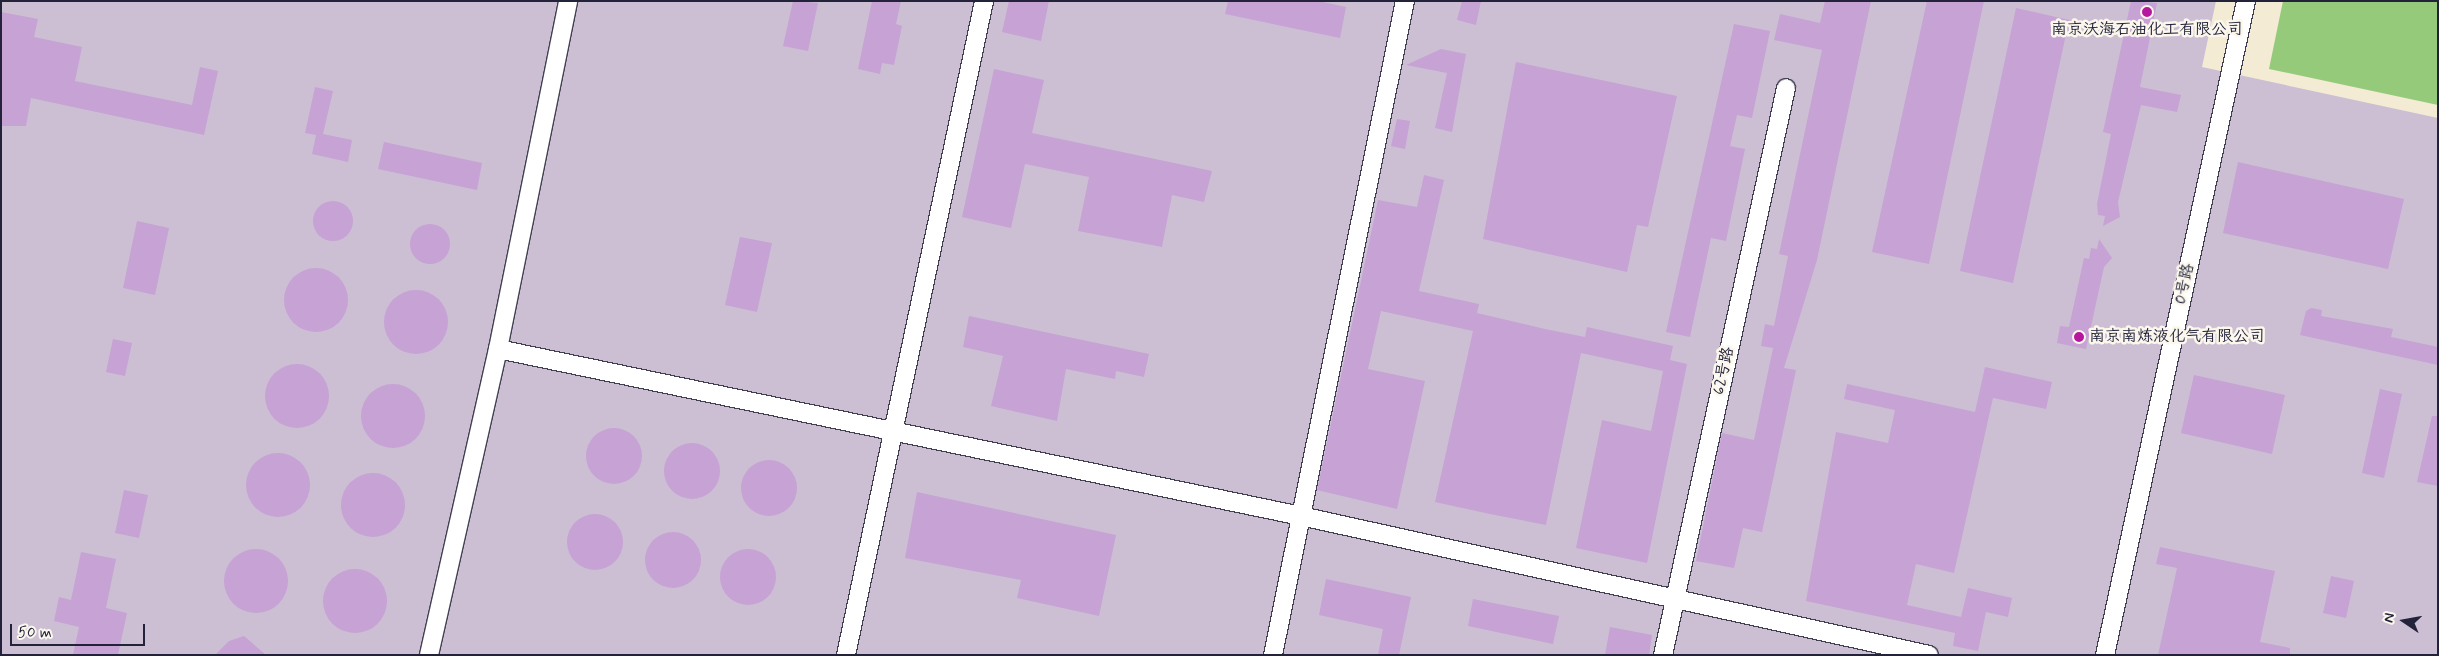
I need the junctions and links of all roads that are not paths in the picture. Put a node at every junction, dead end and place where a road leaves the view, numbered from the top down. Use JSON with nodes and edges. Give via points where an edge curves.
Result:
{"nodes":[{"id":1,"x":568,"y":1,"type":"edge"},
{"id":2,"x":984,"y":1,"type":"edge"},
{"id":3,"x":1404,"y":1,"type":"edge"},
{"id":4,"x":2246,"y":1,"type":"edge"},
{"id":5,"x":1786,"y":88,"type":"dead end"},
{"id":6,"x":498,"y":349,"type":"junction"},
{"id":7,"x":894,"y":432,"type":"junction"},
{"id":8,"x":1301,"y":516,"type":"junction"},
{"id":9,"x":1675,"y":600,"type":"junction"},
{"id":10,"x":429,"y":655,"type":"edge"},
{"id":11,"x":846,"y":655,"type":"edge"},
{"id":12,"x":1273,"y":655,"type":"edge"},
{"id":13,"x":1663,"y":655,"type":"edge"},
{"id":14,"x":1929,"y":655,"type":"edge"},
{"id":15,"x":2105,"y":655,"type":"edge"}],
"edges":[{"from":1,"to":6,"type":"street"},
{"from":2,"to":7,"type":"street"},
{"from":3,"to":8,"type":"street"},
{"from":4,"to":15,"type":"street","name":"0号路"},
{"from":5,"to":9,"type":"street","name":"62号路"},
{"from":6,"to":7,"type":"street"},
{"from":6,"to":10,"type":"street"},
{"from":7,"to":8,"type":"street"},
{"from":7,"to":11,"type":"street"},
{"from":8,"to":9,"type":"street"},
{"from":8,"to":12,"type":"street"},
{"from":9,"to":13,"type":"street","name":"62号路"},
{"from":9,"to":14,"type":"street"}]}
